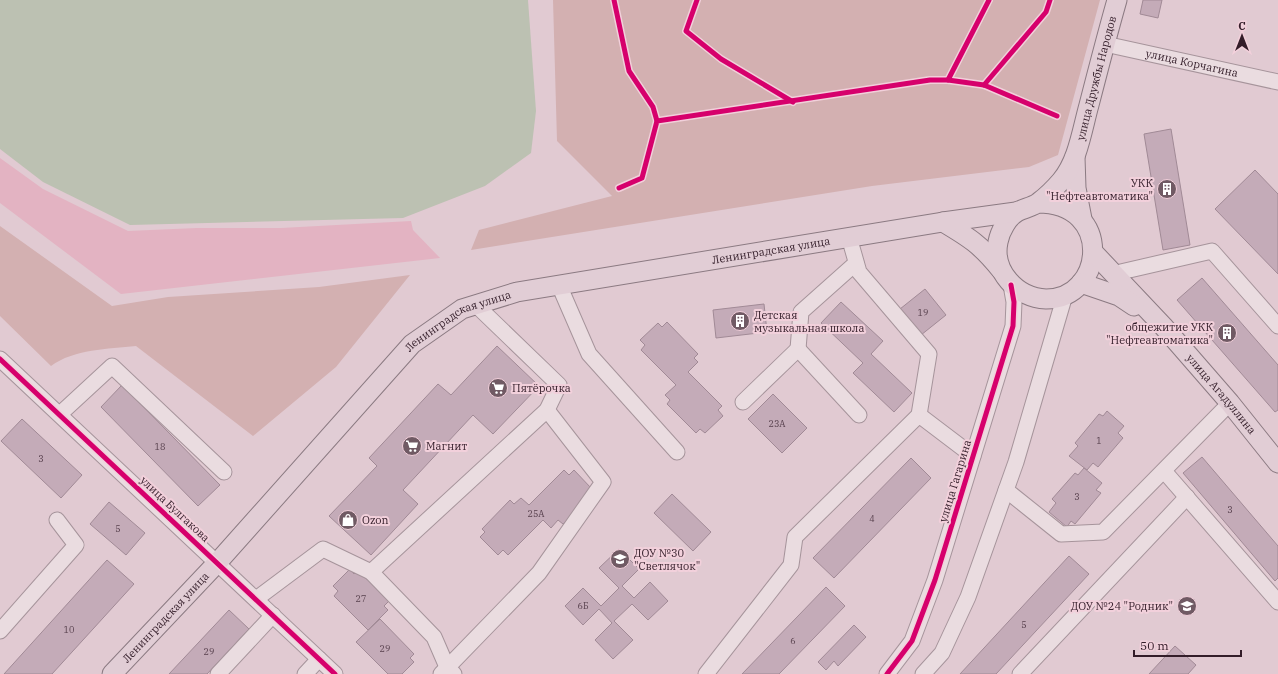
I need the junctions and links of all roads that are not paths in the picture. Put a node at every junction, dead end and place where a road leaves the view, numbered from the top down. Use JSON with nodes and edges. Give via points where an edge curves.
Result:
{"nodes":[{"id":1,"x":1117,"y":0,"type":"edge"},
{"id":2,"x":1105,"y":44,"type":"junction"},
{"id":3,"x":1278,"y":82,"type":"edge"},
{"id":4,"x":1075,"y":156,"type":"junction"},
{"id":5,"x":1038,"y":203,"type":"junction"},
{"id":6,"x":1016,"y":212,"type":"junction"},
{"id":7,"x":1082,"y":219,"type":"junction"},
{"id":8,"x":943,"y":222,"type":"junction"},
{"id":9,"x":849,"y":237,"type":"junction"},
{"id":10,"x":1094,"y":253,"type":"junction"},
{"id":11,"x":856,"y":263,"type":"junction"},
{"id":12,"x":1112,"y":274,"type":"junction"},
{"id":13,"x":1007,"y":278,"type":"junction"},
{"id":14,"x":1081,"y":283,"type":"junction"},
{"id":15,"x":559,"y":285,"type":"junction"},
{"id":16,"x":1065,"y":295,"type":"junction"},
{"id":17,"x":476,"y":305,"type":"junction"},
{"id":18,"x":1163,"y":326,"type":"junction"},
{"id":19,"x":1278,"y":326,"type":"edge"},
{"id":20,"x":798,"y":349,"type":"junction"},
{"id":21,"x":0,"y":359,"type":"edge"},
{"id":22,"x":743,"y":402,"type":"dead end"},
{"id":23,"x":1230,"y":403,"type":"junction"},
{"id":24,"x":547,"y":410,"type":"junction"},
{"id":25,"x":60,"y":414,"type":"junction"},
{"id":26,"x":859,"y":415,"type":"dead end"},
{"id":27,"x":919,"y":415,"type":"junction"},
{"id":28,"x":677,"y":452,"type":"dead end"},
{"id":29,"x":973,"y":456,"type":"junction"},
{"id":30,"x":1278,"y":463,"type":"edge"},
{"id":31,"x":1164,"y":471,"type":"junction"},
{"id":32,"x":224,"y":472,"type":"dead end"},
{"id":33,"x":1006,"y":490,"type":"junction"},
{"id":34,"x":1187,"y":497,"type":"junction"},
{"id":35,"x":57,"y":520,"type":"dead end"},
{"id":36,"x":217,"y":563,"type":"junction"},
{"id":37,"x":371,"y":572,"type":"junction"},
{"id":38,"x":256,"y":599,"type":"junction"},
{"id":39,"x":1278,"y":602,"type":"edge"},
{"id":40,"x":273,"y":615,"type":"junction"},
{"id":41,"x":0,"y":631,"type":"edge"},
{"id":42,"x":319,"y":659,"type":"junction"},
{"id":43,"x":448,"y":672,"type":"edge"},
{"id":44,"x":112,"y":674,"type":"edge"},
{"id":45,"x":218,"y":674,"type":"edge"},
{"id":46,"x":305,"y":674,"type":"edge"},
{"id":47,"x":335,"y":674,"type":"edge"},
{"id":48,"x":706,"y":674,"type":"edge"},
{"id":49,"x":887,"y":674,"type":"edge"},
{"id":50,"x":923,"y":674,"type":"edge"},
{"id":51,"x":1020,"y":674,"type":"edge"}],
"edges":[{"from":1,"to":2,"type":"main road","name":"улица Дружбы Народов"},
{"from":2,"to":3,"type":"street","name":"улица Корчагина"},
{"from":2,"to":4,"type":"main road","name":"улица Дружбы Народов"},
{"from":4,"to":5,"type":"main road","via":[[1062,180]]},
{"from":4,"to":7,"type":"main road","via":[[1076,188]]},
{"from":5,"to":6,"type":"main road"},
{"from":5,"to":7,"type":"main road","via":[[1053,203],[1068,208]]},
{"from":6,"to":8,"type":"main road","name":"Ленинградская улица"},
{"from":6,"to":13,"type":"main road","via":[[1004,226],[998,242],[998,258]]},
{"from":7,"to":10,"type":"main road","via":[[1092,237]]},
{"from":8,"to":9,"type":"main road","name":"Ленинградская улица"},
{"from":8,"to":13,"type":"main road","via":[[968,236],[984,249]]},
{"from":9,"to":11,"type":"street"},
{"from":9,"to":15,"type":"main road","name":"Ленинградская улица"},
{"from":10,"to":12,"type":"main road"},
{"from":10,"to":14,"type":"main road","via":[[1089,270]]},
{"from":11,"to":20,"type":"street","via":[[801,312]]},
{"from":11,"to":27,"type":"street","via":[[858,272],[929,354]]},
{"from":12,"to":18,"type":"main road"},
{"from":12,"to":19,"type":"street","via":[[1212,251]]},
{"from":13,"to":16,"type":"main road","via":[[1026,294],[1046,299]]},
{"from":13,"to":29,"type":"street","name":"улица Гагарина","via":[[1014,302],[1013,326]]},
{"from":14,"to":16,"type":"main road"},
{"from":14,"to":18,"type":"main road","via":[[1119,296]]},
{"from":15,"to":17,"type":"main road","name":"Ленинградская улица","via":[[517,292]]},
{"from":15,"to":28,"type":"street","via":[[589,354]]},
{"from":16,"to":33,"type":"street"},
{"from":17,"to":24,"type":"street","via":[[559,385]]},
{"from":17,"to":36,"type":"main road","name":"Ленинградская улица","via":[[462,309],[412,344]]},
{"from":18,"to":23,"type":"main road","name":"улица Агадуллина"},
{"from":20,"to":22,"type":"street"},
{"from":20,"to":26,"type":"street"},
{"from":21,"to":25,"type":"street","name":"улица Булгакова"},
{"from":23,"to":30,"type":"main road","name":"улица Агадуллина"},
{"from":23,"to":31,"type":"street"},
{"from":24,"to":37,"type":"street"},
{"from":24,"to":43,"type":"street","via":[[603,482],[539,573]]},
{"from":25,"to":32,"type":"street","via":[[112,366]]},
{"from":25,"to":36,"type":"street","name":"улица Булгакова"},
{"from":27,"to":29,"type":"street"},
{"from":27,"to":48,"type":"street","via":[[795,537],[791,565]]},
{"from":29,"to":49,"type":"street","name":"улица Гагарина","via":[[935,580],[912,641]]},
{"from":31,"to":33,"type":"street","via":[[1103,532],[1061,534]]},
{"from":31,"to":34,"type":"street"},
{"from":33,"to":50,"type":"street","via":[[968,597],[942,653]]},
{"from":34,"to":39,"type":"street"},
{"from":34,"to":51,"type":"street"},
{"from":35,"to":41,"type":"street","via":[[76,545]]},
{"from":36,"to":38,"type":"street","name":"улица Булгакова"},
{"from":36,"to":44,"type":"main road","name":"Ленинградская улица"},
{"from":37,"to":38,"type":"street","via":[[323,549]]},
{"from":37,"to":43,"type":"street","via":[[434,637]]},
{"from":38,"to":40,"type":"street","name":"улица Булгакова"},
{"from":40,"to":42,"type":"street","name":"улица Булгакова"},
{"from":40,"to":45,"type":"street"},
{"from":42,"to":46,"type":"street"},
{"from":42,"to":47,"type":"street","name":"улица Булгакова"}]}
